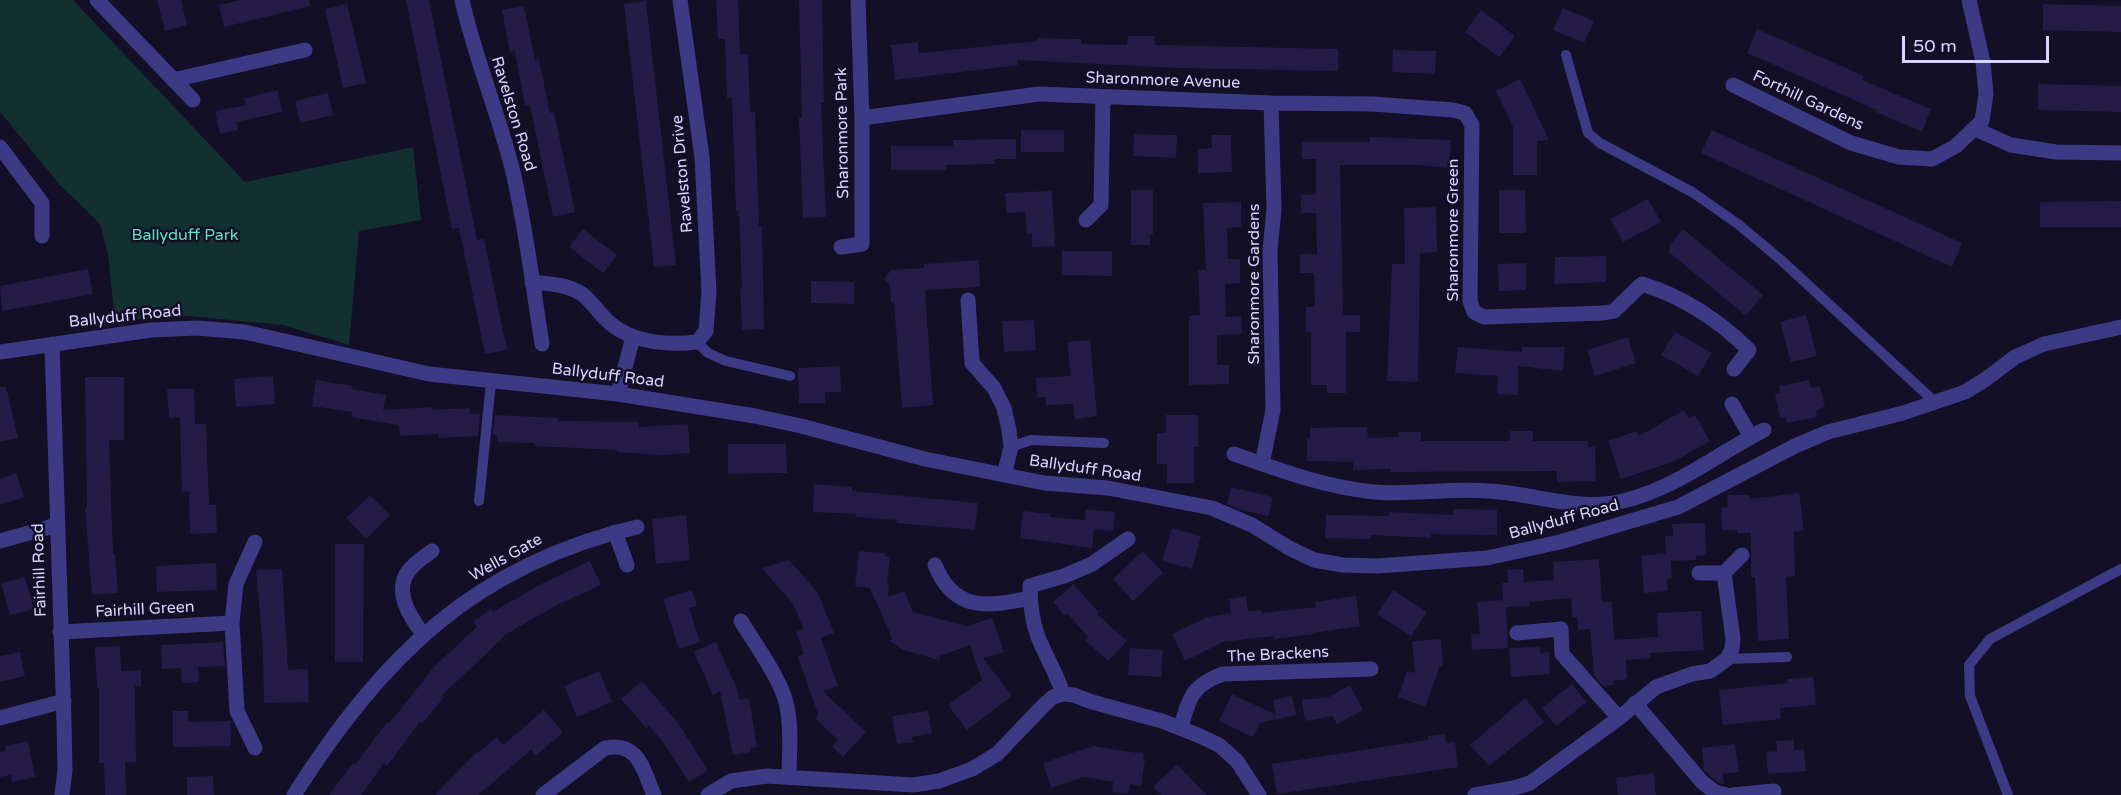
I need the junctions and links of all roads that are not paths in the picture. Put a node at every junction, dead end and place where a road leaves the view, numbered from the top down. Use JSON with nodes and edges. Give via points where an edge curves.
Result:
{"nodes":[{"id":1,"x":97,"y":0,"type":"edge"},
{"id":2,"x":462,"y":0,"type":"edge"},
{"id":3,"x":680,"y":0,"type":"edge"},
{"id":4,"x":858,"y":0,"type":"edge"},
{"id":5,"x":1969,"y":0,"type":"edge"},
{"id":6,"x":305,"y":50,"type":"dead end"},
{"id":7,"x":1566,"y":55,"type":"dead end"},
{"id":8,"x":173,"y":80,"type":"junction"},
{"id":9,"x":1733,"y":86,"type":"dead end"},
{"id":10,"x":1103,"y":96,"type":"junction"},
{"id":11,"x":193,"y":100,"type":"dead end"},
{"id":12,"x":1271,"y":103,"type":"junction"},
{"id":13,"x":1465,"y":113,"type":"joint"},
{"id":14,"x":862,"y":118,"type":"junction"},
{"id":15,"x":1975,"y":129,"type":"junction"},
{"id":16,"x":0,"y":147,"type":"edge"},
{"id":17,"x":2121,"y":153,"type":"edge"},
{"id":18,"x":1086,"y":220,"type":"dead end"},
{"id":19,"x":42,"y":236,"type":"dead end"},
{"id":20,"x":841,"y":247,"type":"dead end"},
{"id":21,"x":532,"y":282,"type":"junction"},
{"id":22,"x":968,"y":300,"type":"dead end"},
{"id":23,"x":2121,"y":327,"type":"edge"},
{"id":24,"x":633,"y":337,"type":"junction"},
{"id":25,"x":697,"y":342,"type":"junction"},
{"id":26,"x":52,"y":344,"type":"junction"},
{"id":27,"x":542,"y":344,"type":"dead end"},
{"id":28,"x":0,"y":352,"type":"edge"},
{"id":29,"x":1734,"y":369,"type":"dead end"},
{"id":30,"x":790,"y":376,"type":"dead end"},
{"id":31,"x":491,"y":382,"type":"junction"},
{"id":32,"x":618,"y":394,"type":"junction"},
{"id":33,"x":1935,"y":402,"type":"junction"},
{"id":34,"x":1732,"y":404,"type":"dead end"},
{"id":35,"x":1104,"y":443,"type":"dead end"},
{"id":36,"x":1011,"y":447,"type":"junction"},
{"id":37,"x":1234,"y":454,"type":"dead end"},
{"id":38,"x":1262,"y":464,"type":"junction"},
{"id":39,"x":1004,"y":475,"type":"junction"},
{"id":40,"x":479,"y":501,"type":"dead end"},
{"id":41,"x":57,"y":525,"type":"junction"},
{"id":42,"x":637,"y":526,"type":"dead end"},
{"id":43,"x":615,"y":532,"type":"junction"},
{"id":44,"x":1128,"y":539,"type":"dead end"},
{"id":45,"x":0,"y":541,"type":"edge"},
{"id":46,"x":255,"y":543,"type":"dead end"},
{"id":47,"x":432,"y":551,"type":"dead end"},
{"id":48,"x":1742,"y":555,"type":"dead end"},
{"id":49,"x":627,"y":565,"type":"dead end"},
{"id":50,"x":935,"y":565,"type":"dead end"},
{"id":51,"x":2121,"y":568,"type":"edge"},
{"id":52,"x":1699,"y":573,"type":"dead end"},
{"id":53,"x":1724,"y":573,"type":"junction"},
{"id":54,"x":1030,"y":598,"type":"junction"},
{"id":55,"x":741,"y":621,"type":"dead end"},
{"id":56,"x":232,"y":623,"type":"junction"},
{"id":57,"x":60,"y":632,"type":"junction"},
{"id":58,"x":1517,"y":633,"type":"dead end"},
{"id":59,"x":423,"y":634,"type":"junction"},
{"id":60,"x":1787,"y":657,"type":"dead end"},
{"id":61,"x":1727,"y":659,"type":"junction"},
{"id":62,"x":1371,"y":669,"type":"dead end"},
{"id":63,"x":1063,"y":694,"type":"junction"},
{"id":64,"x":64,"y":701,"type":"junction"},
{"id":65,"x":1635,"y":703,"type":"junction"},
{"id":66,"x":0,"y":718,"type":"edge"},
{"id":67,"x":1618,"y":718,"type":"junction"},
{"id":68,"x":1181,"y":728,"type":"junction"},
{"id":69,"x":255,"y":748,"type":"dead end"},
{"id":70,"x":789,"y":777,"type":"junction"},
{"id":71,"x":855,"y":788,"type":"edge"},
{"id":72,"x":1774,"y":791,"type":"dead end"},
{"id":73,"x":62,"y":795,"type":"edge"},
{"id":74,"x":294,"y":795,"type":"edge"},
{"id":75,"x":543,"y":795,"type":"edge"},
{"id":76,"x":654,"y":795,"type":"edge"},
{"id":77,"x":708,"y":795,"type":"edge"},
{"id":78,"x":1258,"y":795,"type":"edge"},
{"id":79,"x":1475,"y":795,"type":"edge"},
{"id":80,"x":1726,"y":795,"type":"edge"},
{"id":81,"x":1732,"y":795,"type":"edge"},
{"id":82,"x":2008,"y":795,"type":"edge"}],
"edges":[{"from":1,"to":8,"type":"street"},
{"from":2,"to":21,"type":"street","name":"Ravelston Road","via":[[470,39],[513,173]]},
{"from":3,"to":25,"type":"street","name":"Ravelston Drive","via":[[702,157],[709,292],[706,331]]},
{"from":4,"to":14,"type":"street","name":"Sharonmore Park"},
{"from":5,"to":15,"type":"street","via":[[1986,94],[1982,121]]},
{"from":6,"to":8,"type":"street"},
{"from":7,"to":33,"type":"lane","via":[[1588,133],[1692,192],[1738,224]]},
{"from":8,"to":11,"type":"street"},
{"from":9,"to":15,"type":"street","name":"Forthill Gardens","via":[[1851,143],[1899,157],[1932,159],[1956,146]]},
{"from":10,"to":12,"type":"street","name":"Sharonmore Avenue"},
{"from":10,"to":14,"type":"street","name":"Sharonmore Avenue","via":[[1039,94]]},
{"from":10,"to":18,"type":"street","via":[[1101,205]]},
{"from":12,"to":13,"type":"street","name":"Sharonmore Avenue","via":[[1373,104]]},
{"from":12,"to":38,"type":"street","name":"Sharonmore Gardens","via":[[1273,410]]},
{"from":13,"to":29,"type":"street","name":"Sharonmore Green","via":[[1472,125],[1470,301],[1474,312],[1484,317],[1604,313],[1614,310],[1642,284],[1661,290],[1727,328],[1749,350]]},
{"from":14,"to":20,"type":"street","name":"Sharonmore Park","via":[[862,244]]},
{"from":15,"to":17,"type":"street","via":[[2011,146],[2056,152]]},
{"from":16,"to":19,"type":"street","via":[[42,203]]},
{"from":21,"to":24,"type":"street","via":[[569,288],[583,295],[614,327]]},
{"from":21,"to":27,"type":"street","name":"Ravelston Road"},
{"from":22,"to":36,"type":"street","via":[[972,363],[994,388],[1004,408]]},
{"from":23,"to":33,"type":"street","name":"Ballyduff Road","via":[[2044,344],[2015,357],[1965,392]]},
{"from":24,"to":25,"type":"street","via":[[676,344]]},
{"from":24,"to":32,"type":"street"},
{"from":25,"to":30,"type":"lane","via":[[708,353],[726,361]]},
{"from":26,"to":28,"type":"street","name":"Ballyduff Road"},
{"from":26,"to":31,"type":"street","name":"Ballyduff Road","via":[[197,327],[245,332],[429,374]]},
{"from":26,"to":41,"type":"street","name":"Fairhill Road"},
{"from":31,"to":32,"type":"street","name":"Ballyduff Road"},
{"from":31,"to":40,"type":"lane"},
{"from":32,"to":39,"type":"street","name":"Ballyduff Road","via":[[767,418]]},
{"from":33,"to":39,"type":"street","name":"Ballyduff Road","via":[[1828,432],[1678,507],[1560,542],[1487,558],[1343,565],[1314,560],[1252,525],[1212,508],[1108,488]]},
{"from":34,"to":38,"type":"street","via":[[1758,434],[1666,486],[1626,500],[1592,505],[1488,491],[1376,492],[1344,488]]},
{"from":35,"to":36,"type":"lane","via":[[1031,440]]},
{"from":36,"to":39,"type":"street"},
{"from":37,"to":38,"type":"street"},
{"from":41,"to":45,"type":"street"},
{"from":41,"to":57,"type":"street","name":"Fairhill Road"},
{"from":42,"to":43,"type":"street","name":"Wells Gate"},
{"from":43,"to":49,"type":"street"},
{"from":43,"to":59,"type":"street","name":"Wells Gate","via":[[549,554],[512,572],[453,609]]},
{"from":44,"to":54,"type":"street","via":[[1092,564],[1030,586]]},
{"from":46,"to":56,"type":"street","via":[[236,584]]},
{"from":47,"to":59,"type":"street","via":[[408,570],[403,584],[403,601]]},
{"from":48,"to":53,"type":"street"},
{"from":50,"to":54,"type":"street","via":[[950,591],[968,602],[1008,603]]},
{"from":51,"to":82,"type":"lane","via":[[1990,639],[1969,666],[1970,696]]},
{"from":52,"to":53,"type":"street"},
{"from":53,"to":61,"type":"street","via":[[1733,639]]},
{"from":54,"to":63,"type":"street","via":[[1038,638]]},
{"from":55,"to":70,"type":"street","via":[[787,705]]},
{"from":56,"to":57,"type":"street","name":"Fairhill Green"},
{"from":56,"to":69,"type":"street","via":[[237,711]]},
{"from":57,"to":64,"type":"street","name":"Fairhill Road"},
{"from":58,"to":67,"type":"street","via":[[1561,629],[1562,654]]},
{"from":59,"to":74,"type":"street","name":"Wells Gate","via":[[344,720]]},
{"from":60,"to":61,"type":"lane"},
{"from":61,"to":65,"type":"street","via":[[1710,671],[1656,687]]},
{"from":62,"to":68,"type":"street","name":"The Brackens","via":[[1223,674],[1194,690]]},
{"from":63,"to":68,"type":"street","via":[[1074,694]]},
{"from":63,"to":71,"type":"street","via":[[1044,705],[997,754],[972,769],[939,781]]},
{"from":64,"to":66,"type":"street"},
{"from":64,"to":73,"type":"street","name":"Fairhill Road"},
{"from":65,"to":67,"type":"street"},
{"from":65,"to":80,"type":"street","via":[[1702,782]]},
{"from":67,"to":79,"type":"street","via":[[1530,783]]},
{"from":68,"to":78,"type":"street","via":[[1219,745],[1237,761]]},
{"from":70,"to":71,"type":"street"},
{"from":70,"to":77,"type":"street","via":[[731,781]]},
{"from":72,"to":81,"type":"street"},
{"from":75,"to":76,"type":"street","via":[[605,748],[617,746],[636,755]]}]}
